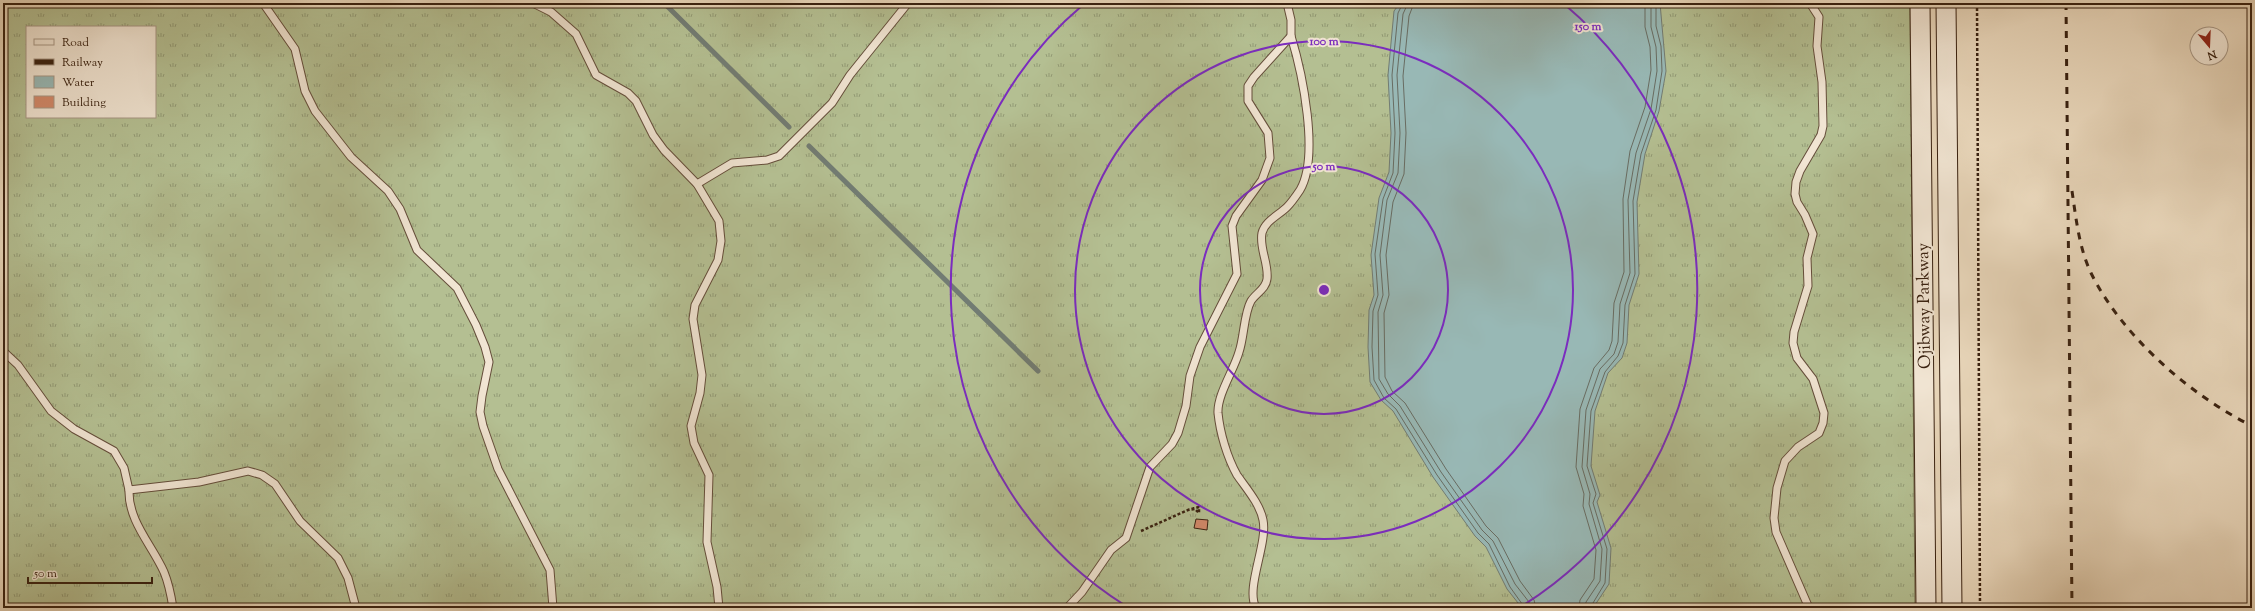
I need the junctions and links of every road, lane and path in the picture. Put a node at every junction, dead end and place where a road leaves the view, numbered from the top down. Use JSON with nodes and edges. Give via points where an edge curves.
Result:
{"nodes":[{"id":1,"x":263,"y":3,"type":"edge"},
{"id":2,"x":533,"y":3,"type":"edge"},
{"id":3,"x":908,"y":3,"type":"edge"},
{"id":4,"x":1286,"y":3,"type":"edge"},
{"id":5,"x":1810,"y":3,"type":"edge"},
{"id":6,"x":1920,"y":3,"type":"edge"},
{"id":7,"x":1946,"y":3,"type":"edge"},
{"id":8,"x":1977,"y":3,"type":"edge"},
{"id":9,"x":1291,"y":36,"type":"junction"},
{"id":10,"x":697,"y":184,"type":"junction"},
{"id":11,"x":3,"y":351,"type":"edge"},
{"id":12,"x":129,"y":490,"type":"junction"},
{"id":13,"x":1188,"y":510,"type":"dead end"},
{"id":14,"x":1126,"y":538,"type":"junction"},
{"id":15,"x":173,"y":608,"type":"edge"},
{"id":16,"x":356,"y":608,"type":"edge"},
{"id":17,"x":553,"y":608,"type":"edge"},
{"id":18,"x":719,"y":608,"type":"edge"},
{"id":19,"x":1068,"y":608,"type":"edge"},
{"id":20,"x":1256,"y":608,"type":"edge"},
{"id":21,"x":1809,"y":608,"type":"edge"},
{"id":22,"x":1926,"y":608,"type":"edge"},
{"id":23,"x":1952,"y":608,"type":"edge"},
{"id":24,"x":1980,"y":608,"type":"edge"}],
"edges":[{"from":1,"to":17,"type":"lane","via":[[295,49],[305,91],[315,111],[351,157],[388,191],[400,209],[417,250],[457,288],[476,325],[486,346],[489,362],[480,412],[483,426],[498,469],[550,570]]},
{"from":2,"to":10,"type":"lane","via":[[551,12],[576,34],[596,75],[628,93],[636,101],[652,135]]},
{"from":3,"to":10,"type":"lane","via":[[850,75],[832,103],[779,156],[767,160],[732,163]]},
{"from":4,"to":9,"type":"lane"},
{"from":5,"to":21,"type":"lane","via":[[1818,17],[1817,46],[1822,82],[1823,126],[1821,135],[1800,171],[1794,194],[1813,234],[1807,258],[1808,286],[1793,343],[1797,358],[1815,386],[1824,413],[1819,433],[1798,447],[1785,461],[1778,483],[1774,518],[1776,532]]},
{"from":6,"to":22,"type":"main road","name":"Ojibway Parkway"},
{"from":7,"to":23,"type":"main road","name":"Ojibway Parkway"},
{"from":8,"to":24,"type":"path"},
{"from":9,"to":14,"type":"lane","via":[[1248,86],[1248,101],[1268,134],[1270,158],[1262,180],[1236,216],[1232,226],[1237,274],[1200,347],[1190,376],[1186,406],[1178,432],[1172,444],[1150,467]]},
{"from":9,"to":20,"type":"lane","via":[[1304,86],[1308,144],[1306,178],[1288,206],[1268,222],[1262,233],[1267,268],[1266,283],[1251,302],[1240,351],[1222,394],[1218,412],[1229,457],[1259,508],[1263,520],[1253,596]]},
{"from":10,"to":18,"type":"lane","via":[[719,221],[721,242],[718,260],[695,305],[693,319],[702,375],[691,426],[694,443],[709,475],[707,542]]},
{"from":11,"to":12,"type":"lane","via":[[18,365],[51,411],[74,429],[114,451],[124,468]]},
{"from":12,"to":15,"type":"lane","via":[[134,518],[164,572]]},
{"from":12,"to":16,"type":"lane","via":[[199,482],[248,471],[262,475],[275,484],[300,521],[338,558],[348,578]]},
{"from":13,"to":14,"type":"path"},
{"from":14,"to":19,"type":"lane","via":[[1111,550]]}]}
